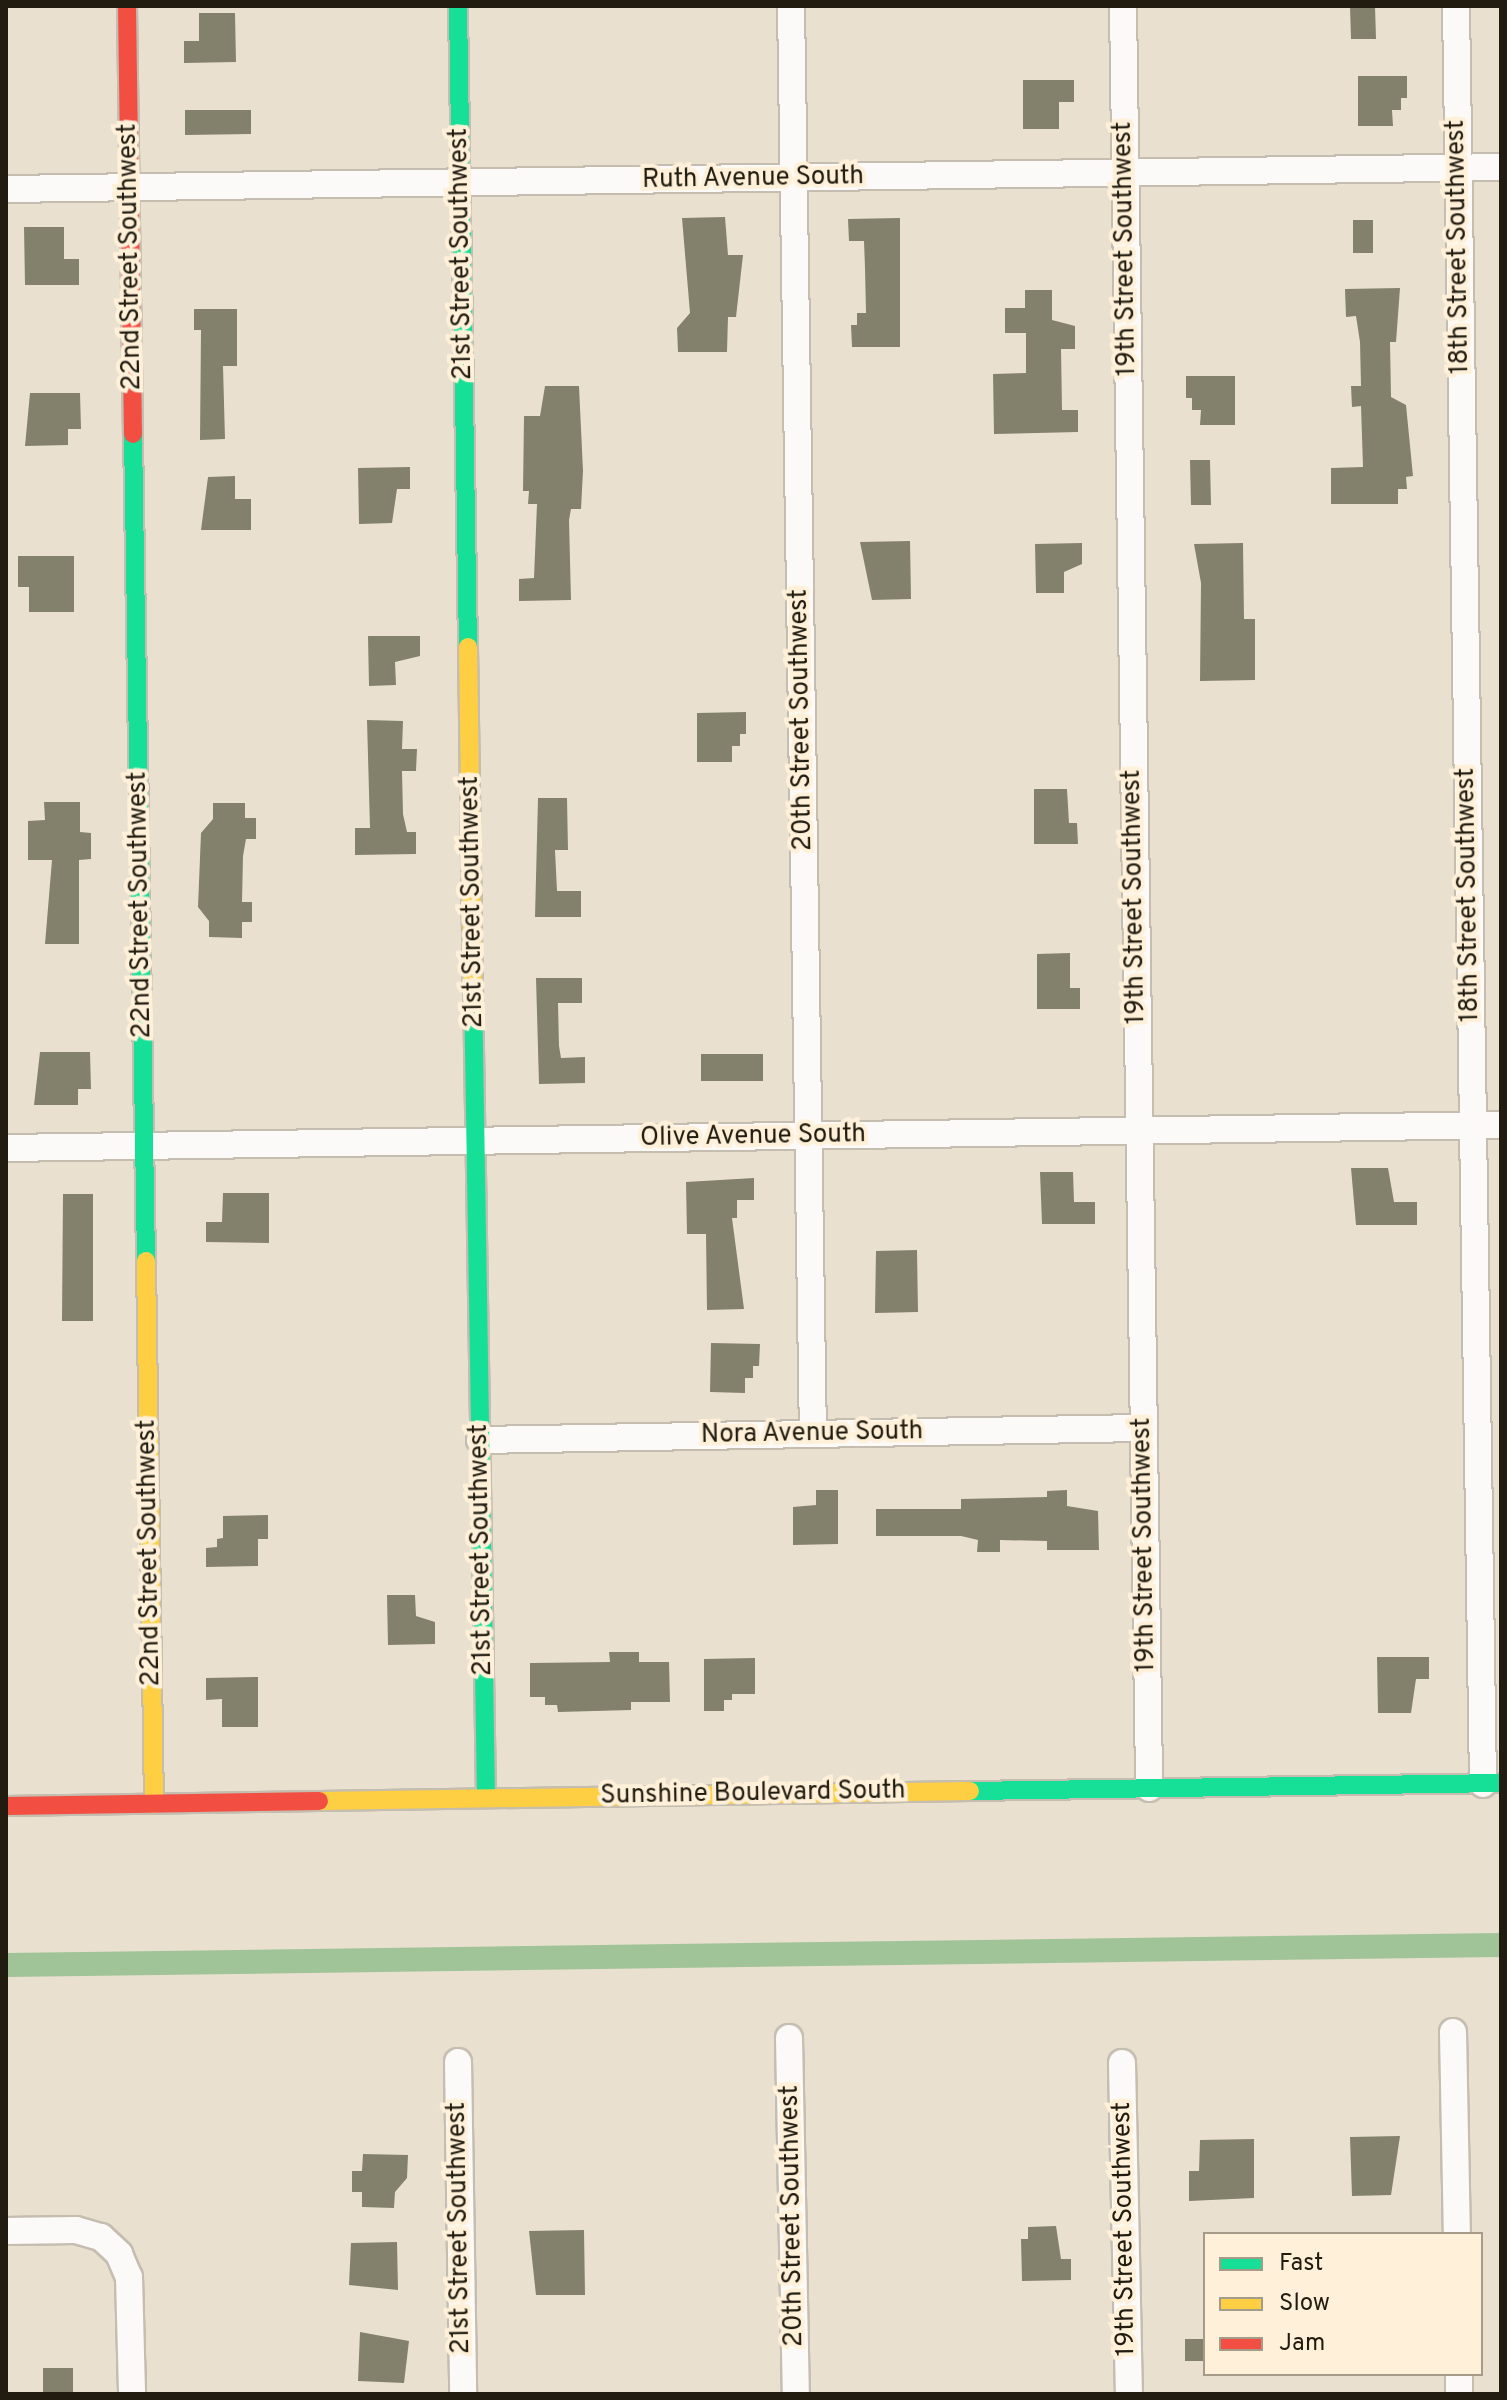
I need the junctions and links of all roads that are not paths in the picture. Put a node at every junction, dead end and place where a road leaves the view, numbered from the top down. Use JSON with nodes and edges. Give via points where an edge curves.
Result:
{"nodes":[{"id":1,"x":127,"y":6,"type":"edge"},
{"id":2,"x":458,"y":6,"type":"edge"},
{"id":3,"x":791,"y":6,"type":"edge"},
{"id":4,"x":1123,"y":6,"type":"edge"},
{"id":5,"x":1456,"y":6,"type":"edge"},
{"id":6,"x":1501,"y":167,"type":"edge"},
{"id":7,"x":1458,"y":169,"type":"junction"},
{"id":8,"x":1125,"y":173,"type":"junction"},
{"id":9,"x":794,"y":179,"type":"junction"},
{"id":10,"x":461,"y":184,"type":"junction"},
{"id":11,"x":6,"y":189,"type":"edge"},
{"id":12,"x":130,"y":189,"type":"junction"},
{"id":13,"x":1473,"y":1125,"type":"junction"},
{"id":14,"x":1501,"y":1125,"type":"edge"},
{"id":15,"x":1138,"y":1131,"type":"junction"},
{"id":16,"x":809,"y":1136,"type":"junction"},
{"id":17,"x":476,"y":1141,"type":"junction"},
{"id":18,"x":145,"y":1145,"type":"junction"},
{"id":19,"x":6,"y":1148,"type":"edge"},
{"id":20,"x":1143,"y":1428,"type":"junction"},
{"id":21,"x":813,"y":1434,"type":"junction"},
{"id":22,"x":480,"y":1440,"type":"junction"},
{"id":23,"x":1492,"y":1784,"type":"edge"},
{"id":24,"x":1149,"y":1788,"type":"junction"},
{"id":25,"x":486,"y":1798,"type":"junction"},
{"id":26,"x":154,"y":1804,"type":"junction"},
{"id":27,"x":6,"y":1806,"type":"edge"},
{"id":28,"x":1453,"y":2032,"type":"dead end"},
{"id":29,"x":789,"y":2038,"type":"dead end"},
{"id":30,"x":458,"y":2062,"type":"dead end"},
{"id":31,"x":1122,"y":2063,"type":"dead end"},
{"id":32,"x":6,"y":2231,"type":"edge"},
{"id":33,"x":1457,"y":2232,"type":"edge"},
{"id":34,"x":132,"y":2394,"type":"edge"},
{"id":35,"x":463,"y":2394,"type":"edge"},
{"id":36,"x":796,"y":2394,"type":"edge"},
{"id":37,"x":1129,"y":2394,"type":"edge"}],
"edges":[{"from":1,"to":12,"type":"street","name":"22nd Street Southwest"},
{"from":2,"to":10,"type":"street","name":"21st Street Southwest"},
{"from":3,"to":9,"type":"street","name":"20th Street Southwest"},
{"from":4,"to":8,"type":"street","name":"19th Street Southwest"},
{"from":5,"to":7,"type":"street","name":"18th Street Southwest"},
{"from":6,"to":7,"type":"street","name":"Ruth Avenue South"},
{"from":7,"to":8,"type":"street","name":"Ruth Avenue South"},
{"from":7,"to":13,"type":"street","name":"18th Street Southwest"},
{"from":8,"to":9,"type":"street","name":"Ruth Avenue South"},
{"from":8,"to":15,"type":"street","name":"19th Street Southwest"},
{"from":9,"to":10,"type":"street","name":"Ruth Avenue South"},
{"from":9,"to":16,"type":"street","name":"20th Street Southwest"},
{"from":10,"to":12,"type":"street","name":"Ruth Avenue South"},
{"from":10,"to":17,"type":"street","name":"21st Street Southwest"},
{"from":11,"to":12,"type":"street","name":"Ruth Avenue South"},
{"from":12,"to":18,"type":"street","name":"22nd Street Southwest"},
{"from":13,"to":14,"type":"street","name":"Olive Avenue South"},
{"from":13,"to":15,"type":"street","name":"Olive Avenue South"},
{"from":13,"to":23,"type":"street","name":"18th Street Southwest"},
{"from":15,"to":16,"type":"street","name":"Olive Avenue South"},
{"from":15,"to":20,"type":"street","name":"19th Street Southwest"},
{"from":16,"to":17,"type":"street","name":"Olive Avenue South"},
{"from":16,"to":21,"type":"street","name":"20th Street Southwest"},
{"from":17,"to":18,"type":"street","name":"Olive Avenue South"},
{"from":17,"to":22,"type":"street","name":"21st Street Southwest"},
{"from":18,"to":19,"type":"street","name":"Olive Avenue South"},
{"from":18,"to":26,"type":"street","name":"22nd Street Southwest"},
{"from":20,"to":21,"type":"street","name":"Nora Avenue South"},
{"from":20,"to":24,"type":"street","name":"19th Street Southwest"},
{"from":21,"to":22,"type":"street","name":"Nora Avenue South"},
{"from":22,"to":25,"type":"street","name":"21st Street Southwest"},
{"from":23,"to":24,"type":"street","name":"Sunshine Boulevard South"},
{"from":24,"to":25,"type":"street","name":"Sunshine Boulevard South"},
{"from":25,"to":26,"type":"street","name":"Sunshine Boulevard South"},
{"from":26,"to":27,"type":"street","name":"Sunshine Boulevard South"},
{"from":28,"to":33,"type":"street"},
{"from":29,"to":36,"type":"street","name":"20th Street Southwest"},
{"from":30,"to":35,"type":"street","name":"21st Street Southwest"},
{"from":31,"to":37,"type":"street","name":"19th Street Southwest"},
{"from":32,"to":34,"type":"street","via":[[76,2230],[101,2237],[119,2254],[129,2277]]}]}
